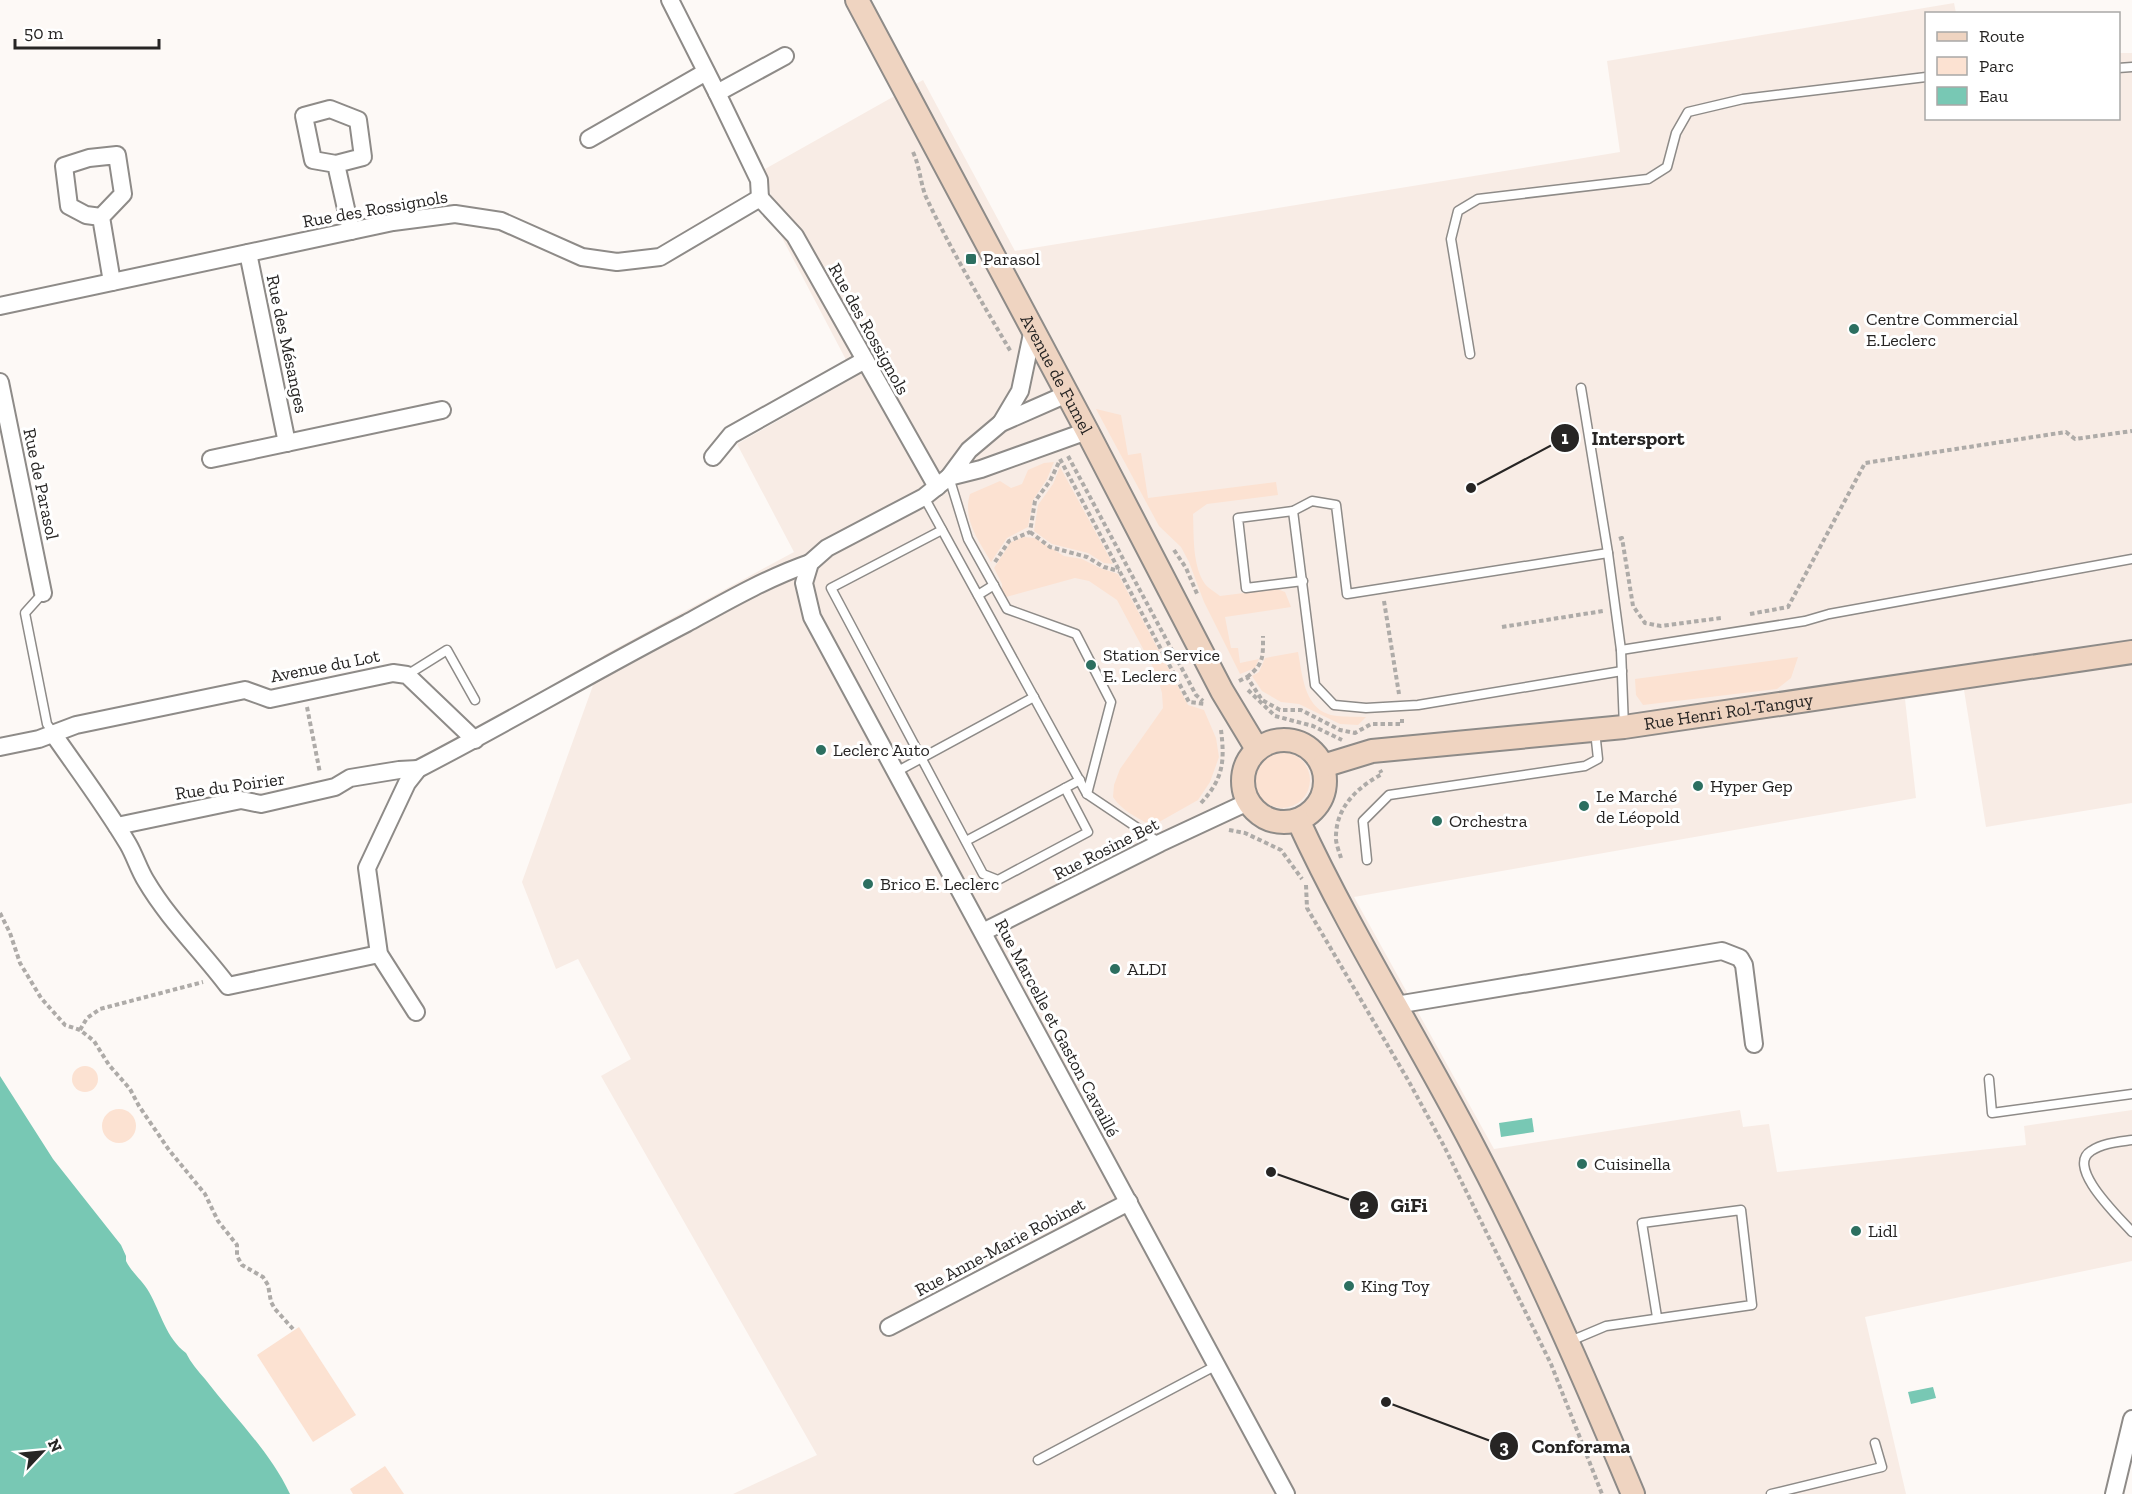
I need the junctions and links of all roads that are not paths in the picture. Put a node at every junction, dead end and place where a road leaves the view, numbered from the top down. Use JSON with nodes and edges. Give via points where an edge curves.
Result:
{"nodes":[{"id":1,"x":670,"y":0,"type":"edge"},
{"id":2,"x":857,"y":0,"type":"edge"},
{"id":3,"x":785,"y":56,"type":"dead end"},
{"id":4,"x":706,"y":72,"type":"junction"},
{"id":5,"x":1925,"y":77,"type":"edge"},
{"id":6,"x":717,"y":93,"type":"junction"},
{"id":7,"x":590,"y":139,"type":"dead end"},
{"id":8,"x":336,"y":164,"type":"dead end"},
{"id":9,"x":760,"y":198,"type":"junction"},
{"id":10,"x":101,"y":217,"type":"dead end"},
{"id":11,"x":351,"y":231,"type":"junction"},
{"id":12,"x":248,"y":253,"type":"junction"},
{"id":13,"x":112,"y":282,"type":"junction"},
{"id":14,"x":0,"y":306,"type":"edge"},
{"id":15,"x":1034,"y":329,"type":"junction"},
{"id":16,"x":1470,"y":354,"type":"dead end"},
{"id":17,"x":865,"y":360,"type":"junction"},
{"id":18,"x":0,"y":382,"type":"edge"},
{"id":19,"x":1581,"y":388,"type":"dead end"},
{"id":20,"x":1067,"y":394,"type":"junction"},
{"id":21,"x":2,"y":405,"type":"edge"},
{"id":22,"x":442,"y":410,"type":"dead end"},
{"id":23,"x":1001,"y":423,"type":"junction"},
{"id":24,"x":1087,"y":431,"type":"junction"},
{"id":25,"x":287,"y":443,"type":"junction"},
{"id":26,"x":713,"y":458,"type":"dead end"},
{"id":27,"x":211,"y":459,"type":"dead end"},
{"id":28,"x":937,"y":487,"type":"junction"},
{"id":29,"x":1293,"y":511,"type":"junction"},
{"id":30,"x":942,"y":530,"type":"junction"},
{"id":31,"x":1608,"y":553,"type":"junction"},
{"id":32,"x":2132,"y":559,"type":"edge"},
{"id":33,"x":810,"y":563,"type":"junction"},
{"id":34,"x":1303,"y":581,"type":"junction"},
{"id":35,"x":994,"y":585,"type":"junction"},
{"id":36,"x":43,"y":593,"type":"joint"},
{"id":37,"x":978,"y":595,"type":"junction"},
{"id":38,"x":1622,"y":650,"type":"junction"},
{"id":39,"x":2132,"y":652,"type":"edge"},
{"id":40,"x":1622,"y":671,"type":"junction"},
{"id":41,"x":407,"y":675,"type":"junction"},
{"id":42,"x":1034,"y":697,"type":"junction"},
{"id":43,"x":475,"y":700,"type":"dead end"},
{"id":44,"x":1624,"y":727,"type":"junction"},
{"id":45,"x":1595,"y":730,"type":"junction"},
{"id":46,"x":54,"y":735,"type":"junction"},
{"id":47,"x":475,"y":740,"type":"junction"},
{"id":48,"x":0,"y":747,"type":"edge"},
{"id":49,"x":1257,"y":749,"type":"junction"},
{"id":50,"x":921,"y":757,"type":"junction"},
{"id":51,"x":1323,"y":766,"type":"junction"},
{"id":52,"x":418,"y":770,"type":"junction"},
{"id":53,"x":896,"y":771,"type":"junction"},
{"id":54,"x":1080,"y":780,"type":"junction"},
{"id":55,"x":1065,"y":788,"type":"junction"},
{"id":56,"x":1087,"y":794,"type":"junction"},
{"id":57,"x":1248,"y":802,"type":"junction"},
{"id":58,"x":1298,"y":820,"type":"junction"},
{"id":59,"x":117,"y":826,"type":"junction"},
{"id":60,"x":966,"y":841,"type":"junction"},
{"id":61,"x":1160,"y":843,"type":"junction"},
{"id":62,"x":1367,"y":860,"type":"dead end"},
{"id":63,"x":983,"y":932,"type":"junction"},
{"id":64,"x":379,"y":954,"type":"junction"},
{"id":65,"x":1396,"y":1005,"type":"junction"},
{"id":66,"x":416,"y":1012,"type":"dead end"},
{"id":67,"x":1754,"y":1044,"type":"dead end"},
{"id":68,"x":1989,"y":1079,"type":"dead end"},
{"id":69,"x":2132,"y":1094,"type":"edge"},
{"id":70,"x":2132,"y":1140,"type":"edge"},
{"id":71,"x":1129,"y":1202,"type":"junction"},
{"id":72,"x":2132,"y":1232,"type":"edge"},
{"id":73,"x":1657,"y":1317,"type":"junction"},
{"id":74,"x":889,"y":1327,"type":"dead end"},
{"id":75,"x":1568,"y":1342,"type":"junction"},
{"id":76,"x":1217,"y":1365,"type":"junction"},
{"id":77,"x":2132,"y":1419,"type":"edge"},
{"id":78,"x":1875,"y":1443,"type":"dead end"},
{"id":79,"x":1038,"y":1460,"type":"dead end"},
{"id":80,"x":1286,"y":1494,"type":"edge"},
{"id":81,"x":1633,"y":1494,"type":"edge"},
{"id":82,"x":1771,"y":1494,"type":"edge"},
{"id":83,"x":2114,"y":1494,"type":"edge"}],
"edges":[{"from":1,"to":4,"type":"street"},
{"from":2,"to":15,"type":"main road","name":"Avenue de Fumel"},
{"from":3,"to":6,"type":"street"},
{"from":4,"to":6,"type":"street"},
{"from":4,"to":7,"type":"street"},
{"from":5,"to":16,"type":"lane","via":[[1743,99],[1688,112],[1676,133],[1667,166],[1647,180],[1478,199],[1458,211],[1450,239]]},
{"from":6,"to":9,"type":"street","via":[[759,180]]},
{"from":8,"to":11,"type":"street"},
{"from":9,"to":11,"type":"street","name":"Rue des Rossignols","via":[[660,257],[617,262],[582,257],[501,222],[455,214]]},
{"from":9,"to":17,"type":"street","name":"Rue des Rossignols","via":[[795,236]]},
{"from":10,"to":13,"type":"street"},
{"from":11,"to":12,"type":"street","name":"Rue des Rossignols"},
{"from":12,"to":13,"type":"street","name":"Rue des Rossignols"},
{"from":12,"to":25,"type":"street","name":"Rue des Mésanges"},
{"from":13,"to":14,"type":"street","name":"Rue des Rossignols"},
{"from":15,"to":20,"type":"main road","name":"Avenue de Fumel"},
{"from":15,"to":23,"type":"street","via":[[1020,391]]},
{"from":17,"to":26,"type":"street","via":[[731,435]]},
{"from":17,"to":28,"type":"street","name":"Rue des Rossignols"},
{"from":18,"to":21,"type":"street","name":"Rue de Parasol"},
{"from":19,"to":31,"type":"lane"},
{"from":20,"to":23,"type":"street"},
{"from":20,"to":24,"type":"main road","name":"Avenue de Fumel"},
{"from":21,"to":36,"type":"street","name":"Rue de Parasol"},
{"from":22,"to":25,"type":"street"},
{"from":23,"to":28,"type":"street","via":[[969,450]]},
{"from":24,"to":28,"type":"street"},
{"from":24,"to":49,"type":"main road","name":"Avenue de Fumel","via":[[1223,692]]},
{"from":25,"to":27,"type":"street"},
{"from":28,"to":30,"type":"lane"},
{"from":28,"to":33,"type":"street","via":[[827,548]]},
{"from":28,"to":35,"type":"lane"},
{"from":29,"to":31,"type":"lane","via":[[1312,501],[1336,505],[1347,594]]},
{"from":29,"to":34,"type":"lane"},
{"from":29,"to":34,"type":"lane","via":[[1238,518],[1246,588]]},
{"from":30,"to":37,"type":"lane"},
{"from":30,"to":50,"type":"lane","via":[[831,588]]},
{"from":31,"to":38,"type":"lane"},
{"from":32,"to":38,"type":"lane","via":[[1805,621]]},
{"from":33,"to":47,"type":"street","via":[[782,573],[649,642]]},
{"from":33,"to":53,"type":"street","name":"Rue Marcelle et Gaston Cavaillé","via":[[804,584],[812,616]]},
{"from":34,"to":40,"type":"lane","via":[[1315,685],[1334,705],[1401,706]]},
{"from":35,"to":37,"type":"lane"},
{"from":35,"to":56,"type":"lane","via":[[1007,609],[1076,634],[1112,702]]},
{"from":36,"to":46,"type":"lane","via":[[25,614],[47,724]]},
{"from":37,"to":42,"type":"lane"},
{"from":38,"to":40,"type":"lane"},
{"from":39,"to":44,"type":"main road","name":"Rue Henri Rol-Tanguy"},
{"from":40,"to":44,"type":"lane"},
{"from":41,"to":43,"type":"lane","via":[[447,650]]},
{"from":41,"to":46,"type":"street","name":"Avenue du Lot","via":[[393,673],[270,699],[245,690],[76,725]]},
{"from":41,"to":47,"type":"street"},
{"from":42,"to":50,"type":"lane"},
{"from":42,"to":54,"type":"lane"},
{"from":44,"to":45,"type":"main road","name":"Rue Henri Rol-Tanguy"},
{"from":45,"to":51,"type":"main road","name":"Rue Henri Rol-Tanguy","via":[[1372,751]]},
{"from":45,"to":62,"type":"lane","via":[[1598,759],[1585,766],[1389,795],[1363,821]]},
{"from":46,"to":48,"type":"street","name":"Avenue du Lot"},
{"from":46,"to":59,"type":"street"},
{"from":47,"to":52,"type":"street"},
{"from":49,"to":51,"type":"main road","via":[[1281,740],[1294,741],[1316,754]]},
{"from":49,"to":57,"type":"main road","via":[[1243,774]]},
{"from":50,"to":53,"type":"lane"},
{"from":50,"to":60,"type":"lane"},
{"from":51,"to":58,"type":"main road","via":[[1326,778],[1322,798],[1310,814]]},
{"from":52,"to":59,"type":"street","name":"Rue du Poirier","via":[[350,778],[335,787],[261,804],[241,800]]},
{"from":52,"to":64,"type":"street","via":[[407,783],[367,868]]},
{"from":53,"to":63,"type":"street","name":"Rue Marcelle et Gaston Cavaillé"},
{"from":54,"to":55,"type":"lane"},
{"from":54,"to":56,"type":"lane"},
{"from":55,"to":60,"type":"lane"},
{"from":55,"to":60,"type":"lane","via":[[1088,832],[1008,875],[998,880],[984,874]]},
{"from":56,"to":61,"type":"lane"},
{"from":57,"to":58,"type":"main road","via":[[1255,811],[1276,822]]},
{"from":57,"to":61,"type":"street","name":"Rue Rosine Bet"},
{"from":58,"to":65,"type":"main road","via":[[1316,882]]},
{"from":59,"to":64,"type":"street","via":[[146,881],[225,982]]},
{"from":61,"to":63,"type":"street","name":"Rue Rosine Bet"},
{"from":63,"to":71,"type":"street","name":"Rue Marcelle et Gaston Cavaillé"},
{"from":64,"to":66,"type":"street"},
{"from":65,"to":67,"type":"street","via":[[1722,951],[1740,958],[1744,965]]},
{"from":65,"to":75,"type":"main road","via":[[1474,1147]]},
{"from":68,"to":69,"type":"lane","via":[[1992,1113]]},
{"from":70,"to":72,"type":"lane","via":[[2090,1151],[2084,1163],[2089,1181]]},
{"from":71,"to":74,"type":"street","name":"Rue Anne-Marie Robinet"},
{"from":71,"to":76,"type":"street","name":"Rue Marcelle et Gaston Cavaillé"},
{"from":73,"to":73,"type":"lane","via":[[1752,1305],[1741,1210],[1642,1223]]},
{"from":73,"to":75,"type":"lane","via":[[1606,1326]]},
{"from":75,"to":81,"type":"main road"},
{"from":76,"to":79,"type":"lane"},
{"from":76,"to":80,"type":"street","name":"Rue Marcelle et Gaston Cavaillé"},
{"from":77,"to":83,"type":"street"},
{"from":78,"to":82,"type":"lane","via":[[1882,1467]]}]}
